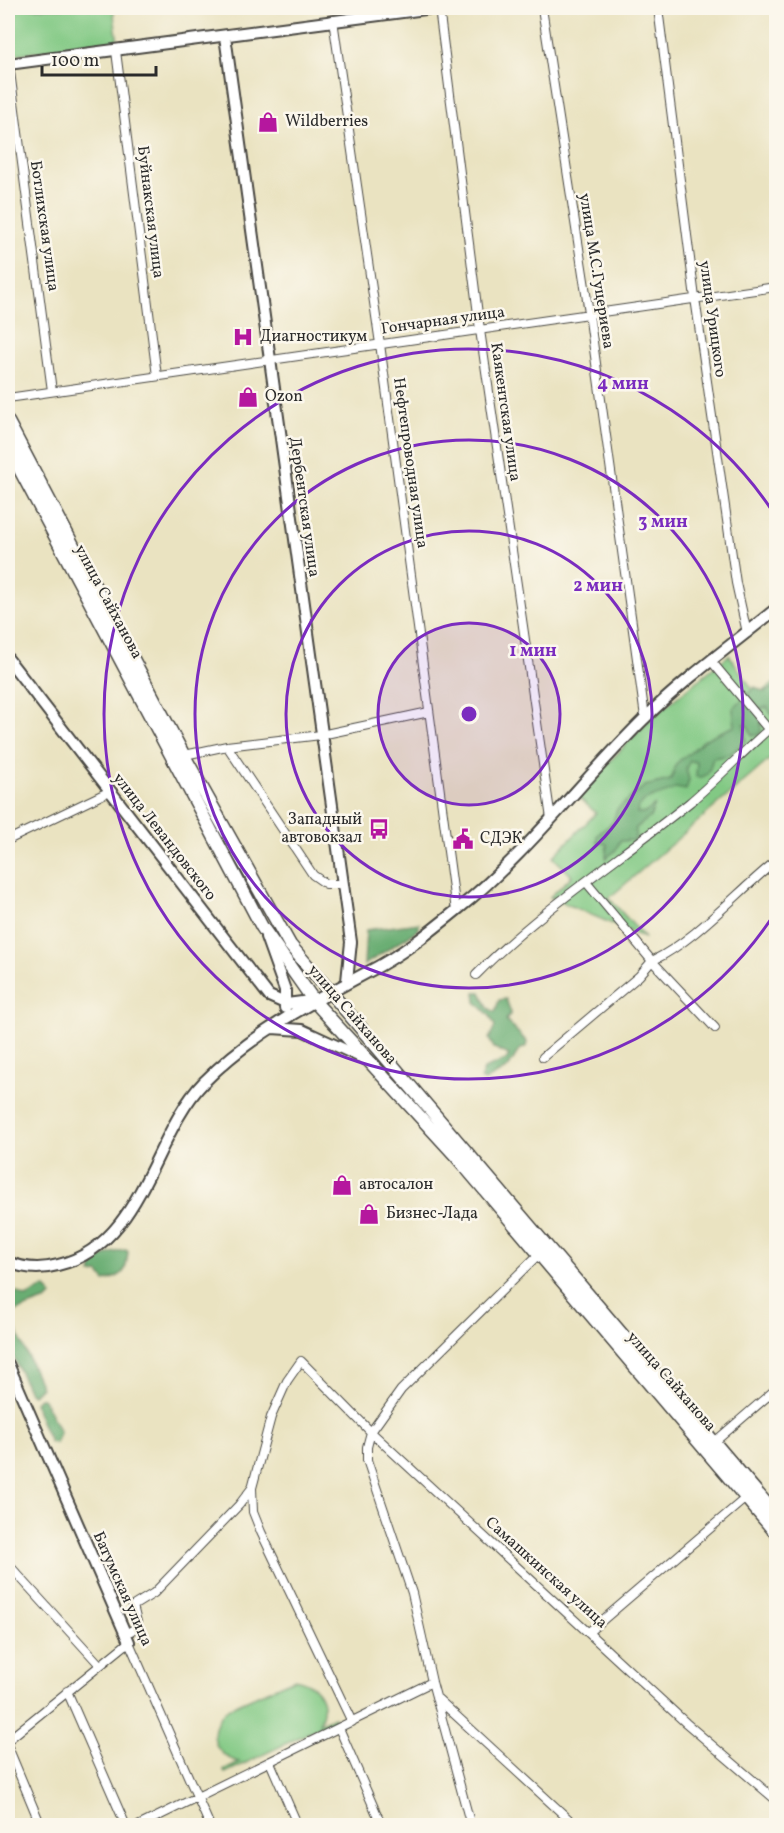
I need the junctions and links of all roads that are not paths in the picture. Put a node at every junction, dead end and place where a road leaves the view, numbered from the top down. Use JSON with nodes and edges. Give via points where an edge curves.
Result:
{"nodes":[{"id":1,"x":433,"y":8,"type":"edge"},
{"id":2,"x":439,"y":8,"type":"edge"},
{"id":3,"x":542,"y":8,"type":"edge"},
{"id":4,"x":658,"y":8,"type":"edge"},
{"id":5,"x":333,"y":20,"type":"junction"},
{"id":6,"x":225,"y":36,"type":"junction"},
{"id":7,"x":116,"y":51,"type":"junction"},
{"id":8,"x":8,"y":64,"type":"edge"},
{"id":9,"x":777,"y":287,"type":"edge"},
{"id":10,"x":695,"y":298,"type":"junction"},
{"id":11,"x":589,"y":313,"type":"junction"},
{"id":12,"x":480,"y":330,"type":"junction"},
{"id":13,"x":380,"y":344,"type":"junction"},
{"id":14,"x":270,"y":361,"type":"junction"},
{"id":15,"x":158,"y":376,"type":"junction"},
{"id":16,"x":52,"y":391,"type":"junction"},
{"id":17,"x":8,"y":398,"type":"edge"},
{"id":18,"x":8,"y":423,"type":"edge"},
{"id":19,"x":8,"y":447,"type":"edge"},
{"id":20,"x":12,"y":466,"type":"edge"},
{"id":21,"x":777,"y":609,"type":"edge"},
{"id":22,"x":747,"y":633,"type":"junction"},
{"id":23,"x":8,"y":659,"type":"edge"},
{"id":24,"x":712,"y":662,"type":"junction"},
{"id":25,"x":429,"y":712,"type":"junction"},
{"id":26,"x":645,"y":717,"type":"junction"},
{"id":27,"x":777,"y":723,"type":"edge"},
{"id":28,"x":769,"y":730,"type":"junction"},
{"id":29,"x":321,"y":735,"type":"junction"},
{"id":30,"x":227,"y":746,"type":"junction"},
{"id":31,"x":178,"y":756,"type":"junction"},
{"id":32,"x":110,"y":791,"type":"junction"},
{"id":33,"x":551,"y":819,"type":"junction"},
{"id":34,"x":8,"y":840,"type":"edge"},
{"id":35,"x":777,"y":861,"type":"edge"},
{"id":36,"x":586,"y":882,"type":"junction"},
{"id":37,"x":343,"y":884,"type":"junction"},
{"id":38,"x":456,"y":911,"type":"junction"},
{"id":39,"x":262,"y":927,"type":"junction"},
{"id":40,"x":652,"y":961,"type":"junction"},
{"id":41,"x":476,"y":975,"type":"dead end"},
{"id":42,"x":347,"y":981,"type":"junction"},
{"id":43,"x":328,"y":992,"type":"junction"},
{"id":44,"x":314,"y":1001,"type":"junction"},
{"id":45,"x":286,"y":1004,"type":"junction"},
{"id":46,"x":272,"y":1028,"type":"junction"},
{"id":47,"x":715,"y":1028,"type":"dead end"},
{"id":48,"x":543,"y":1057,"type":"dead end"},
{"id":49,"x":369,"y":1061,"type":"junction"},
{"id":50,"x":543,"y":1250,"type":"junction"},
{"id":51,"x":8,"y":1262,"type":"edge"},
{"id":52,"x":8,"y":1364,"type":"edge"},
{"id":53,"x":777,"y":1389,"type":"edge"},
{"id":54,"x":371,"y":1432,"type":"junction"},
{"id":55,"x":710,"y":1445,"type":"junction"},
{"id":56,"x":252,"y":1488,"type":"junction"},
{"id":57,"x":751,"y":1494,"type":"junction"},
{"id":58,"x":777,"y":1515,"type":"edge"},
{"id":59,"x":777,"y":1533,"type":"edge"},
{"id":60,"x":8,"y":1564,"type":"edge"},
{"id":61,"x":590,"y":1631,"type":"junction"},
{"id":62,"x":127,"y":1639,"type":"junction"},
{"id":63,"x":99,"y":1664,"type":"junction"},
{"id":64,"x":432,"y":1682,"type":"junction"},
{"id":65,"x":67,"y":1691,"type":"junction"},
{"id":66,"x":437,"y":1698,"type":"junction"},
{"id":67,"x":352,"y":1722,"type":"junction"},
{"id":68,"x":339,"y":1728,"type":"junction"},
{"id":69,"x":8,"y":1740,"type":"edge"},
{"id":70,"x":8,"y":1747,"type":"edge"},
{"id":71,"x":270,"y":1762,"type":"junction"},
{"id":72,"x":198,"y":1797,"type":"junction"},
{"id":73,"x":777,"y":1800,"type":"edge"},
{"id":74,"x":42,"y":1826,"type":"edge"},
{"id":75,"x":126,"y":1826,"type":"edge"},
{"id":76,"x":138,"y":1826,"type":"edge"},
{"id":77,"x":210,"y":1826,"type":"edge"},
{"id":78,"x":298,"y":1826,"type":"edge"},
{"id":79,"x":382,"y":1826,"type":"edge"},
{"id":80,"x":471,"y":1826,"type":"edge"},
{"id":81,"x":576,"y":1826,"type":"edge"}],
"edges":[{"from":1,"to":5,"type":"street"},
{"from":2,"to":12,"type":"street","name":"Каякентская улица"},
{"from":3,"to":11,"type":"street","name":"улица М.С.Гуцериева"},
{"from":4,"to":10,"type":"street","name":"улица Урицкого"},
{"from":5,"to":6,"type":"street"},
{"from":5,"to":13,"type":"street","name":"Нефтепроводная улица"},
{"from":6,"to":7,"type":"street"},
{"from":6,"to":14,"type":"street","name":"Дербентская улица"},
{"from":7,"to":8,"type":"street"},
{"from":7,"to":15,"type":"street","name":"Буйнакская улица"},
{"from":8,"to":16,"type":"street","name":"Ботлихская улица"},
{"from":9,"to":10,"type":"street","name":"Гончарная улица"},
{"from":10,"to":11,"type":"street","name":"Гончарная улица"},
{"from":10,"to":22,"type":"street","name":"улица Урицкого","via":[[736,583]]},
{"from":11,"to":12,"type":"street","name":"Гончарная улица"},
{"from":11,"to":26,"type":"street","name":"улица М.С.Гуцериева"},
{"from":12,"to":13,"type":"street","name":"Гончарная улица"},
{"from":12,"to":33,"type":"street","name":"Каякентская улица"},
{"from":13,"to":14,"type":"street","name":"Гончарная улица"},
{"from":13,"to":25,"type":"street","name":"Нефтепроводная улица"},
{"from":14,"to":15,"type":"street","name":"Гончарная улица"},
{"from":14,"to":29,"type":"street","name":"Дербентская улица"},
{"from":15,"to":16,"type":"street","name":"Гончарная улица"},
{"from":16,"to":17,"type":"street","name":"Гончарная улица"},
{"from":18,"to":31,"type":"main road","name":"улица Сайханова"},
{"from":19,"to":20,"type":"main road","name":"улица Сайханова"},
{"from":20,"to":31,"type":"main road","name":"улица Сайханова"},
{"from":21,"to":22,"type":"street"},
{"from":22,"to":24,"type":"street"},
{"from":23,"to":32,"type":"street","name":"улица Левандовского"},
{"from":24,"to":26,"type":"street"},
{"from":24,"to":28,"type":"street"},
{"from":25,"to":29,"type":"street"},
{"from":25,"to":38,"type":"street","name":"Нефтепроводная улица"},
{"from":26,"to":33,"type":"street"},
{"from":27,"to":28,"type":"street"},
{"from":28,"to":36,"type":"street","via":[[690,802]]},
{"from":29,"to":30,"type":"street"},
{"from":29,"to":37,"type":"street","name":"Дербентская улица"},
{"from":30,"to":31,"type":"street"},
{"from":30,"to":37,"type":"street","via":[[313,875],[326,884]]},
{"from":31,"to":39,"type":"main road","name":"улица Сайханова"},
{"from":31,"to":43,"type":"main road","name":"улица Сайханова","via":[[290,945]]},
{"from":32,"to":34,"type":"street"},
{"from":32,"to":45,"type":"street","name":"улица Левандовского","via":[[269,996]]},
{"from":33,"to":38,"type":"street","via":[[498,875]]},
{"from":35,"to":40,"type":"street","via":[[690,936]]},
{"from":36,"to":40,"type":"street"},
{"from":36,"to":41,"type":"street"},
{"from":37,"to":42,"type":"street","name":"Дербентская улица","via":[[351,942]]},
{"from":38,"to":42,"type":"street","via":[[394,957]]},
{"from":39,"to":44,"type":"main road","name":"улица Сайханова"},
{"from":39,"to":45,"type":"street","via":[[285,990]]},
{"from":40,"to":47,"type":"street"},
{"from":40,"to":48,"type":"street"},
{"from":42,"to":43,"type":"street"},
{"from":43,"to":44,"type":"street"},
{"from":43,"to":50,"type":"main road","name":"улица Сайханова"},
{"from":44,"to":45,"type":"street"},
{"from":44,"to":46,"type":"street"},
{"from":44,"to":49,"type":"main road","name":"улица Сайханова"},
{"from":45,"to":46,"type":"street"},
{"from":46,"to":49,"type":"street","via":[[302,1030]]},
{"from":46,"to":51,"type":"street","via":[[197,1090],[133,1205],[98,1245],[71,1262],[49,1268],[35,1269]]},
{"from":49,"to":50,"type":"main road","name":"улица Сайханова"},
{"from":50,"to":54,"type":"street","via":[[401,1390]]},
{"from":50,"to":55,"type":"main road"},
{"from":52,"to":62,"type":"street","name":"Батумская улица"},
{"from":53,"to":55,"type":"street"},
{"from":54,"to":56,"type":"street","name":"Самашкинская улица","via":[[301,1361],[287,1381],[271,1418]]},
{"from":54,"to":61,"type":"street","name":"Самашкинская улица"},
{"from":54,"to":64,"type":"street","via":[[367,1460],[412,1593]]},
{"from":55,"to":57,"type":"main road"},
{"from":56,"to":62,"type":"street","via":[[154,1593],[133,1606],[138,1626]]},
{"from":56,"to":67,"type":"street","via":[[253,1512],[261,1532]]},
{"from":57,"to":58,"type":"main road"},
{"from":57,"to":59,"type":"main road"},
{"from":57,"to":61,"type":"street"},
{"from":60,"to":63,"type":"street"},
{"from":61,"to":73,"type":"street","name":"Самашкинская улица","via":[[686,1723]]},
{"from":62,"to":63,"type":"street"},
{"from":62,"to":72,"type":"street","name":"Батумская улица"},
{"from":63,"to":65,"type":"street"},
{"from":64,"to":66,"type":"street"},
{"from":64,"to":67,"type":"street"},
{"from":65,"to":69,"type":"street"},
{"from":65,"to":75,"type":"street"},
{"from":66,"to":80,"type":"street"},
{"from":66,"to":81,"type":"street"},
{"from":67,"to":68,"type":"street"},
{"from":68,"to":71,"type":"street"},
{"from":68,"to":79,"type":"street"},
{"from":70,"to":74,"type":"street"},
{"from":71,"to":72,"type":"street"},
{"from":71,"to":78,"type":"street"},
{"from":72,"to":76,"type":"street"},
{"from":72,"to":77,"type":"street","name":"Батумская улица"}]}
